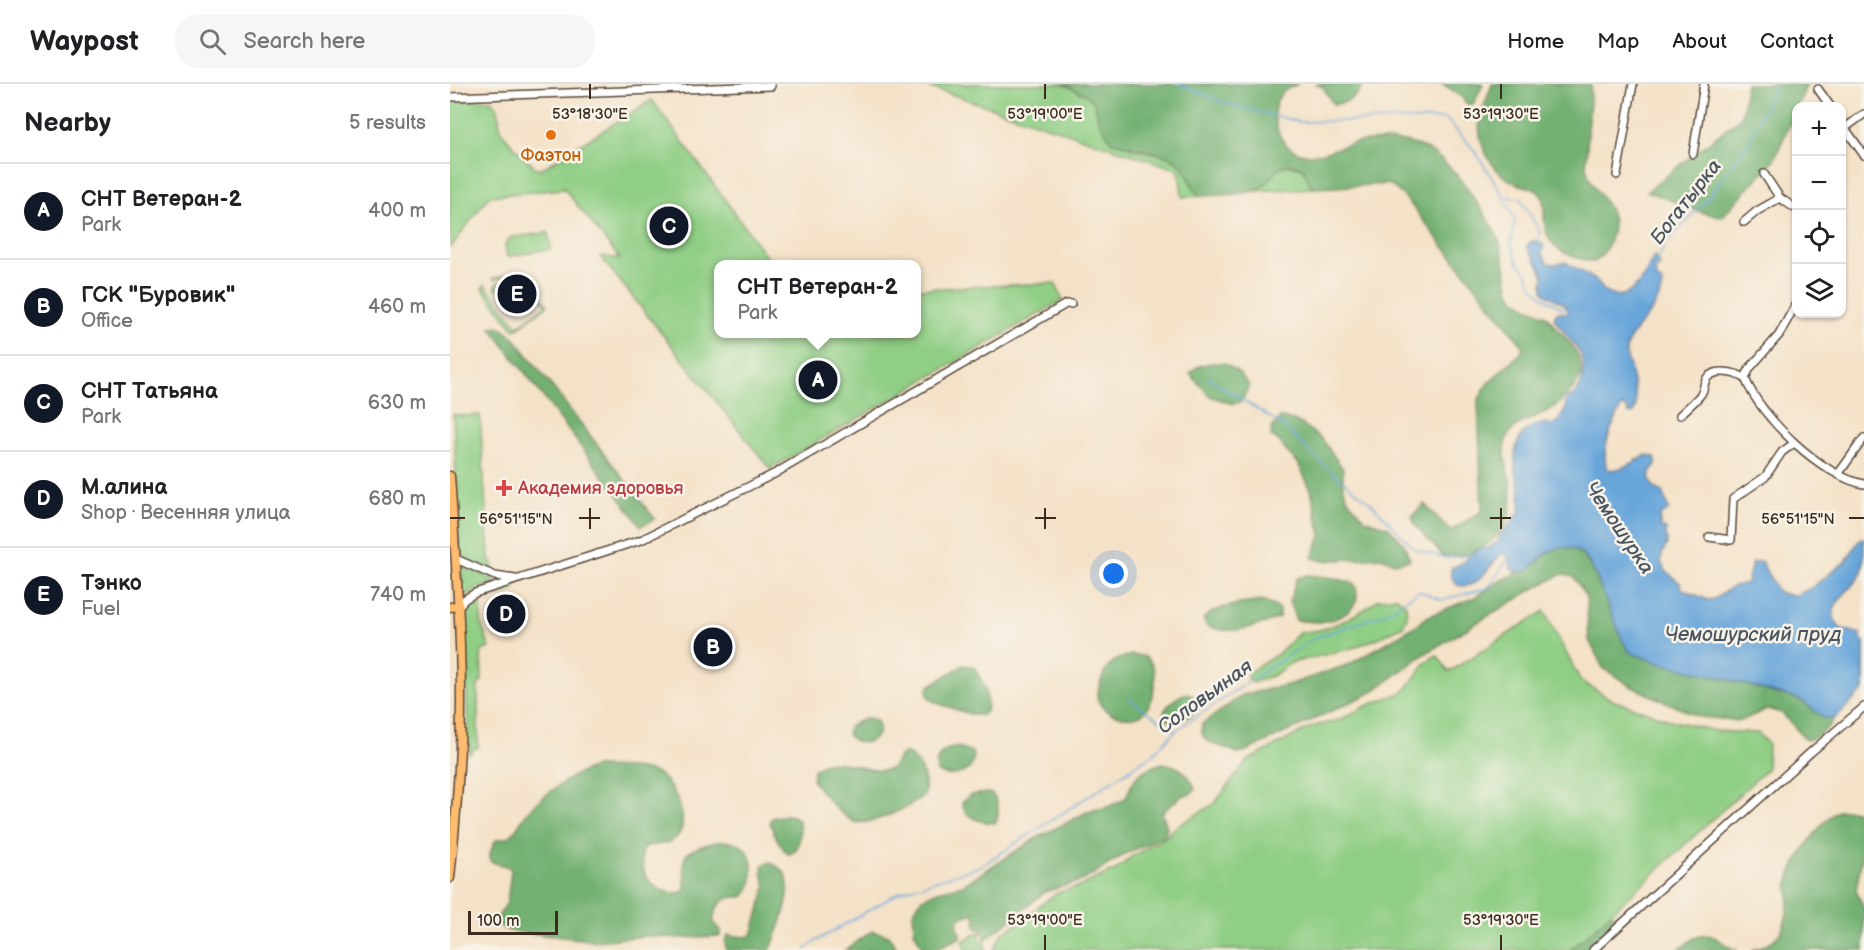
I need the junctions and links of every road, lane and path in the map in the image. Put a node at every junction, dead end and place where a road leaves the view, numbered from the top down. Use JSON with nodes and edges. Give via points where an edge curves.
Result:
{"nodes":[{"id":1,"x":1633,"y":84,"type":"edge"},
{"id":2,"x":1704,"y":84,"type":"edge"},
{"id":3,"x":771,"y":86,"type":"dead end"},
{"id":4,"x":1818,"y":89,"type":"dead end"},
{"id":5,"x":450,"y":97,"type":"edge"},
{"id":6,"x":1827,"y":102,"type":"edge"},
{"id":7,"x":1864,"y":114,"type":"edge"},
{"id":8,"x":1846,"y":124,"type":"edge"},
{"id":9,"x":1846,"y":130,"type":"edge"},
{"id":10,"x":1693,"y":154,"type":"dead end"},
{"id":11,"x":1864,"y":155,"type":"edge"},
{"id":12,"x":1764,"y":174,"type":"dead end"},
{"id":13,"x":1617,"y":175,"type":"dead end"},
{"id":14,"x":1780,"y":198,"type":"junction"},
{"id":15,"x":1792,"y":206,"type":"edge"},
{"id":16,"x":1744,"y":222,"type":"dead end"},
{"id":17,"x":1071,"y":304,"type":"dead end"},
{"id":18,"x":1792,"y":313,"type":"edge"},
{"id":19,"x":1745,"y":378,"type":"junction"},
{"id":20,"x":1680,"y":415,"type":"dead end"},
{"id":21,"x":1864,"y":438,"type":"edge"},
{"id":22,"x":1793,"y":444,"type":"junction"},
{"id":23,"x":1839,"y":473,"type":"junction"},
{"id":24,"x":450,"y":476,"type":"edge"},
{"id":25,"x":1864,"y":484,"type":"edge"},
{"id":26,"x":1709,"y":537,"type":"dead end"},
{"id":27,"x":456,"y":560,"type":"junction"},
{"id":28,"x":517,"y":580,"type":"junction"},
{"id":29,"x":455,"y":607,"type":"edge"},
{"id":30,"x":450,"y":700,"type":"edge"},
{"id":31,"x":461,"y":700,"type":"junction"},
{"id":32,"x":1864,"y":707,"type":"edge"},
{"id":33,"x":450,"y":879,"type":"edge"},
{"id":34,"x":1593,"y":950,"type":"edge"}],
"edges":[{"from":1,"to":13,"type":"street"},
{"from":2,"to":10,"type":"street"},
{"from":3,"to":5,"type":"street"},
{"from":4,"to":6,"type":"street"},
{"from":7,"to":8,"type":"street"},
{"from":9,"to":11,"type":"street"},
{"from":12,"to":14,"type":"street"},
{"from":14,"to":15,"type":"street"},
{"from":14,"to":16,"type":"street"},
{"from":17,"to":28,"type":"street","via":[[774,474],[641,540]]},
{"from":18,"to":19,"type":"street"},
{"from":19,"to":20,"type":"street","via":[[1724,372],[1709,376],[1701,394]]},
{"from":19,"to":22,"type":"street","via":[[1752,394]]},
{"from":21,"to":23,"type":"street"},
{"from":22,"to":23,"type":"street"},
{"from":22,"to":26,"type":"street","via":[[1782,452],[1765,477],[1733,499],[1731,540]]},
{"from":23,"to":25,"type":"street"},
{"from":24,"to":27,"type":"main road"},
{"from":27,"to":28,"type":"street","via":[[495,576]]},
{"from":27,"to":29,"type":"main road"},
{"from":28,"to":29,"type":"street","via":[[470,596]]},
{"from":29,"to":31,"type":"main road"},
{"from":30,"to":31,"type":"main road"},
{"from":31,"to":33,"type":"main road"},
{"from":32,"to":34,"type":"street"}]}
